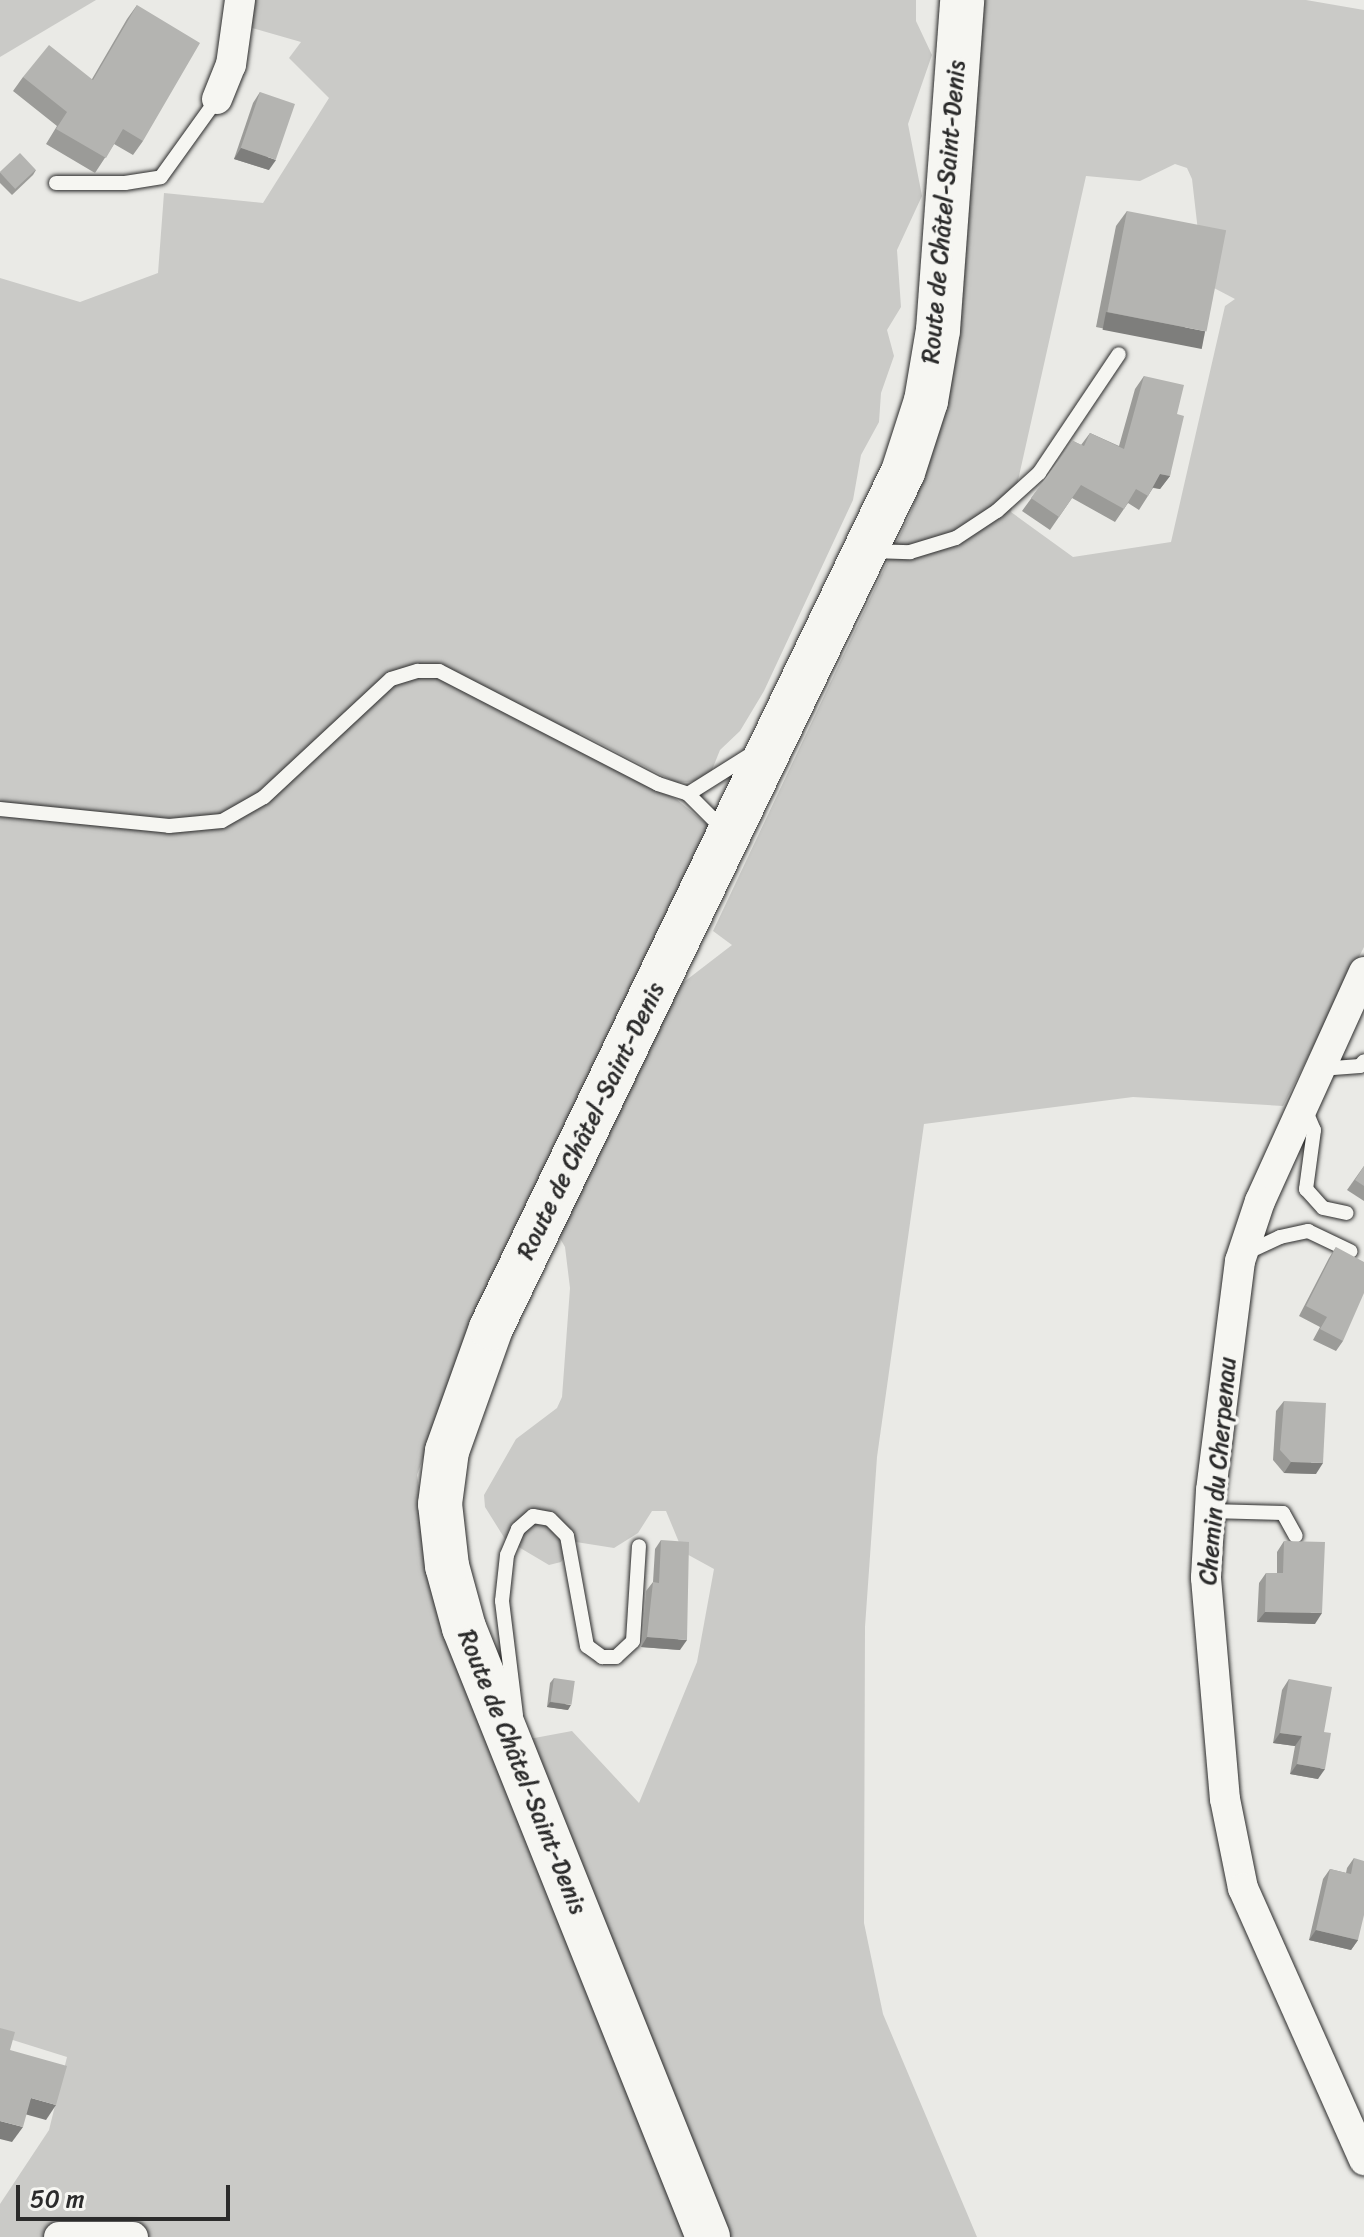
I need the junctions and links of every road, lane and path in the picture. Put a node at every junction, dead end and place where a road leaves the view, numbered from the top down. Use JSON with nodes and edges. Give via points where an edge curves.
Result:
{"nodes":[{"id":1,"x":240,"y":0,"type":"edge"},
{"id":2,"x":962,"y":0,"type":"edge"},
{"id":3,"x":217,"y":99,"type":"joint"},
{"id":4,"x":56,"y":183,"type":"dead end"},
{"id":5,"x":1119,"y":354,"type":"dead end"},
{"id":6,"x":867,"y":551,"type":"junction"},
{"id":7,"x":779,"y":733,"type":"junction"},
{"id":8,"x":688,"y":794,"type":"junction"},
{"id":9,"x":0,"y":809,"type":"edge"},
{"id":10,"x":730,"y":836,"type":"junction"},
{"id":11,"x":1364,"y":972,"type":"edge"},
{"id":12,"x":1364,"y":1061,"type":"edge"},
{"id":13,"x":1320,"y":1069,"type":"junction"},
{"id":14,"x":1304,"y":1105,"type":"junction"},
{"id":15,"x":1346,"y":1213,"type":"dead end"},
{"id":16,"x":1350,"y":1251,"type":"edge"},
{"id":17,"x":1242,"y":1255,"type":"junction"},
{"id":18,"x":1210,"y":1511,"type":"junction"},
{"id":19,"x":1296,"y":1536,"type":"dead end"},
{"id":20,"x":639,"y":1546,"type":"dead end"},
{"id":21,"x":513,"y":1751,"type":"junction"},
{"id":22,"x":1364,"y":2160,"type":"edge"},
{"id":23,"x":122,"y":2236,"type":"edge"},
{"id":24,"x":59,"y":2237,"type":"edge"},
{"id":25,"x":708,"y":2237,"type":"edge"}],
"edges":[{"from":1,"to":3,"type":"street","via":[[231,65]]},
{"from":2,"to":6,"type":"main road","name":"Route de Châtel-Saint-Denis","via":[[933,358],[916,436]]},
{"from":3,"to":4,"type":"lane","via":[[161,177]]},
{"from":5,"to":6,"type":"lane","via":[[1039,473],[997,511],[956,538],[925,548]]},
{"from":6,"to":7,"type":"main road","name":"Route de Châtel-Saint-Denis"},
{"from":7,"to":8,"type":"lane"},
{"from":7,"to":10,"type":"main road","name":"Route de Châtel-Saint-Denis"},
{"from":8,"to":9,"type":"lane","via":[[658,784],[439,671],[418,671],[391,679],[264,797],[222,821],[169,826]]},
{"from":8,"to":10,"type":"lane"},
{"from":10,"to":21,"type":"main road","name":"Route de Châtel-Saint-Denis","via":[[491,1328],[447,1451],[440,1504],[447,1566],[464,1628]]},
{"from":11,"to":13,"type":"street","name":"Chemin du Cherpenau"},
{"from":12,"to":13,"type":"lane","via":[[1360,1066]]},
{"from":13,"to":14,"type":"street","name":"Chemin du Cherpenau"},
{"from":14,"to":15,"type":"lane","via":[[1314,1130],[1306,1189],[1323,1208]]},
{"from":14,"to":17,"type":"street","name":"Chemin du Cherpenau"},
{"from":16,"to":17,"type":"lane","via":[[1308,1231]]},
{"from":17,"to":18,"type":"street","name":"Chemin du Cherpenau"},
{"from":18,"to":19,"type":"lane","via":[[1283,1513]]},
{"from":18,"to":22,"type":"street","name":"Chemin du Cherpenau","via":[[1206,1578],[1211,1670],[1225,1799],[1243,1888]]},
{"from":20,"to":21,"type":"lane","via":[[633,1641],[616,1657],[602,1657],[587,1646],[567,1536],[533,1516],[518,1529],[507,1555],[502,1601],[516,1703]]},
{"from":21,"to":25,"type":"main road","name":"Route de Châtel-Saint-Denis"},
{"from":23,"to":24,"type":"street"}]}
